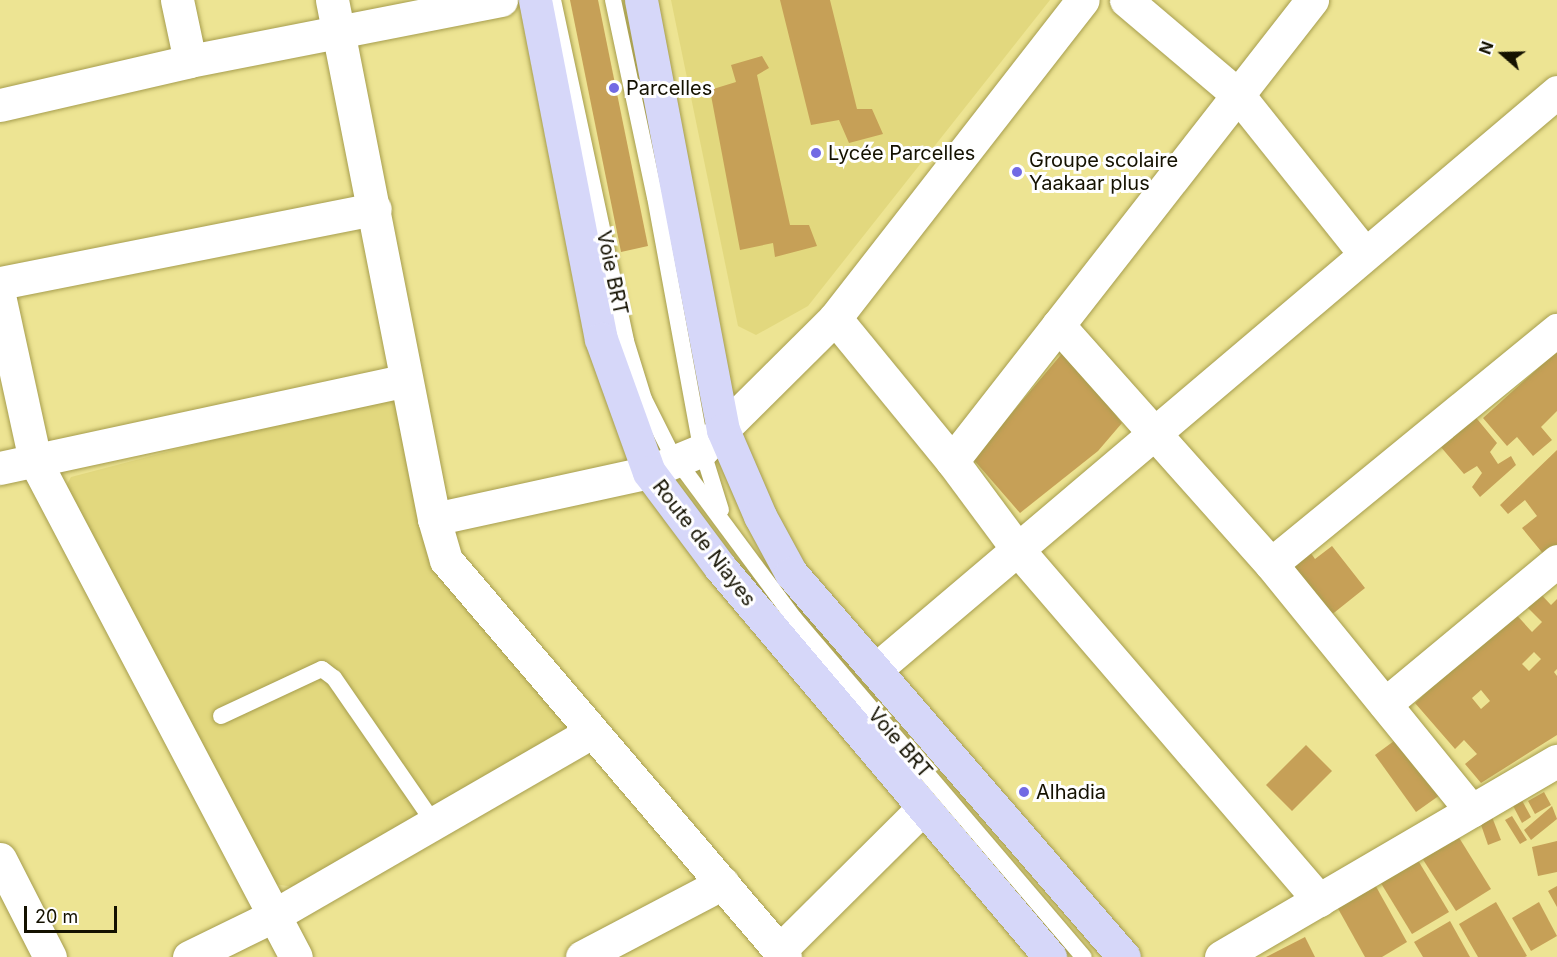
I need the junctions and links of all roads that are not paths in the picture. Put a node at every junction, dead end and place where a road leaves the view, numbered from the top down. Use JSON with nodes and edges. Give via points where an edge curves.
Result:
{"nodes":[{"id":1,"x":177,"y":0,"type":"edge"},
{"id":2,"x":332,"y":0,"type":"edge"},
{"id":3,"x":501,"y":0,"type":"edge"},
{"id":4,"x":535,"y":0,"type":"edge"},
{"id":5,"x":553,"y":0,"type":"edge"},
{"id":6,"x":613,"y":0,"type":"edge"},
{"id":7,"x":641,"y":0,"type":"edge"},
{"id":8,"x":1083,"y":0,"type":"edge"},
{"id":9,"x":1126,"y":0,"type":"edge"},
{"id":10,"x":1314,"y":4,"type":"edge"},
{"id":11,"x":339,"y":32,"type":"junction"},
{"id":12,"x":190,"y":62,"type":"junction"},
{"id":13,"x":1557,"y":92,"type":"edge"},
{"id":14,"x":1238,"y":95,"type":"junction"},
{"id":15,"x":0,"y":105,"type":"edge"},
{"id":16,"x":375,"y":209,"type":"junction"},
{"id":17,"x":1365,"y":254,"type":"junction"},
{"id":18,"x":0,"y":284,"type":"edge"},
{"id":19,"x":0,"y":300,"type":"edge"},
{"id":20,"x":835,"y":318,"type":"junction"},
{"id":21,"x":1058,"y":325,"type":"junction"},
{"id":22,"x":1557,"y":330,"type":"edge"},
{"id":23,"x":406,"y":380,"type":"junction"},
{"id":24,"x":1154,"y":434,"type":"junction"},
{"id":25,"x":688,"y":454,"type":"junction"},
{"id":26,"x":35,"y":461,"type":"junction"},
{"id":27,"x":952,"y":461,"type":"junction"},
{"id":28,"x":0,"y":468,"type":"edge"},
{"id":29,"x":434,"y":519,"type":"junction"},
{"id":30,"x":725,"y":522,"type":"junction"},
{"id":31,"x":1018,"y":550,"type":"junction"},
{"id":32,"x":1557,"y":561,"type":"edge"},
{"id":33,"x":1271,"y":564,"type":"junction"},
{"id":34,"x":875,"y":670,"type":"junction"},
{"id":35,"x":1385,"y":704,"type":"junction"},
{"id":36,"x":221,"y":716,"type":"dead end"},
{"id":37,"x":592,"y":732,"type":"junction"},
{"id":38,"x":1557,"y":761,"type":"edge"},
{"id":39,"x":923,"y":808,"type":"junction"},
{"id":40,"x":1472,"y":811,"type":"junction"},
{"id":41,"x":434,"y":823,"type":"junction"},
{"id":42,"x":0,"y":859,"type":"edge"},
{"id":43,"x":723,"y":883,"type":"junction"},
{"id":44,"x":1319,"y":900,"type":"junction"},
{"id":45,"x":273,"y":916,"type":"junction"},
{"id":46,"x":782,"y":954,"type":"edge"},
{"id":47,"x":50,"y":957,"type":"edge"},
{"id":48,"x":189,"y":957,"type":"edge"},
{"id":49,"x":296,"y":957,"type":"edge"},
{"id":50,"x":582,"y":957,"type":"edge"},
{"id":51,"x":1050,"y":957,"type":"edge"},
{"id":52,"x":1084,"y":957,"type":"edge"},
{"id":53,"x":1124,"y":957,"type":"edge"},
{"id":54,"x":1221,"y":957,"type":"edge"}],
"edges":[{"from":1,"to":12,"type":"street"},
{"from":2,"to":11,"type":"street"},
{"from":3,"to":11,"type":"street"},
{"from":4,"to":25,"type":"main road","name":"Route de Niayes","via":[[601,339]]},
{"from":5,"to":25,"type":"lane","name":"Voie BRT","via":[[626,341],[644,399]]},
{"from":6,"to":25,"type":"lane","name":"Voie BRT"},
{"from":7,"to":25,"type":"main road","name":"Route de Niayes"},
{"from":8,"to":20,"type":"street"},
{"from":9,"to":14,"type":"street"},
{"from":10,"to":14,"type":"street"},
{"from":11,"to":12,"type":"street"},
{"from":11,"to":16,"type":"street"},
{"from":12,"to":15,"type":"street"},
{"from":13,"to":17,"type":"street"},
{"from":14,"to":17,"type":"street"},
{"from":14,"to":21,"type":"street"},
{"from":16,"to":18,"type":"street"},
{"from":16,"to":23,"type":"street"},
{"from":17,"to":24,"type":"street"},
{"from":19,"to":26,"type":"street"},
{"from":20,"to":25,"type":"street"},
{"from":20,"to":27,"type":"street"},
{"from":21,"to":24,"type":"street"},
{"from":21,"to":27,"type":"street"},
{"from":22,"to":33,"type":"street"},
{"from":23,"to":26,"type":"street"},
{"from":23,"to":29,"type":"street"},
{"from":24,"to":31,"type":"street"},
{"from":24,"to":33,"type":"street"},
{"from":25,"to":29,"type":"street"},
{"from":25,"to":30,"type":"lane","name":"Voie BRT"},
{"from":25,"to":30,"type":"lane","name":"Voie BRT"},
{"from":25,"to":34,"type":"main road","name":"Route de Niayes","via":[[756,508],[791,573]]},
{"from":25,"to":39,"type":"main road","name":"Route de Niayes","via":[[720,567]]},
{"from":26,"to":28,"type":"street"},
{"from":26,"to":45,"type":"street"},
{"from":27,"to":31,"type":"street"},
{"from":29,"to":37,"type":"street","via":[[446,560]]},
{"from":30,"to":52,"type":"lane","name":"Voie BRT","via":[[794,618]]},
{"from":31,"to":34,"type":"street"},
{"from":31,"to":44,"type":"street"},
{"from":32,"to":35,"type":"street"},
{"from":33,"to":35,"type":"street"},
{"from":34,"to":53,"type":"main road","name":"Route de Niayes"},
{"from":35,"to":40,"type":"street"},
{"from":36,"to":41,"type":"lane","via":[[322,669],[334,678]]},
{"from":37,"to":41,"type":"street"},
{"from":37,"to":43,"type":"street"},
{"from":38,"to":40,"type":"street"},
{"from":39,"to":46,"type":"street"},
{"from":39,"to":51,"type":"main road","name":"Route de Niayes"},
{"from":40,"to":44,"type":"street"},
{"from":41,"to":45,"type":"street"},
{"from":42,"to":47,"type":"street"},
{"from":43,"to":46,"type":"street"},
{"from":43,"to":50,"type":"street"},
{"from":44,"to":54,"type":"street"},
{"from":45,"to":48,"type":"street"},
{"from":45,"to":49,"type":"street"}]}
